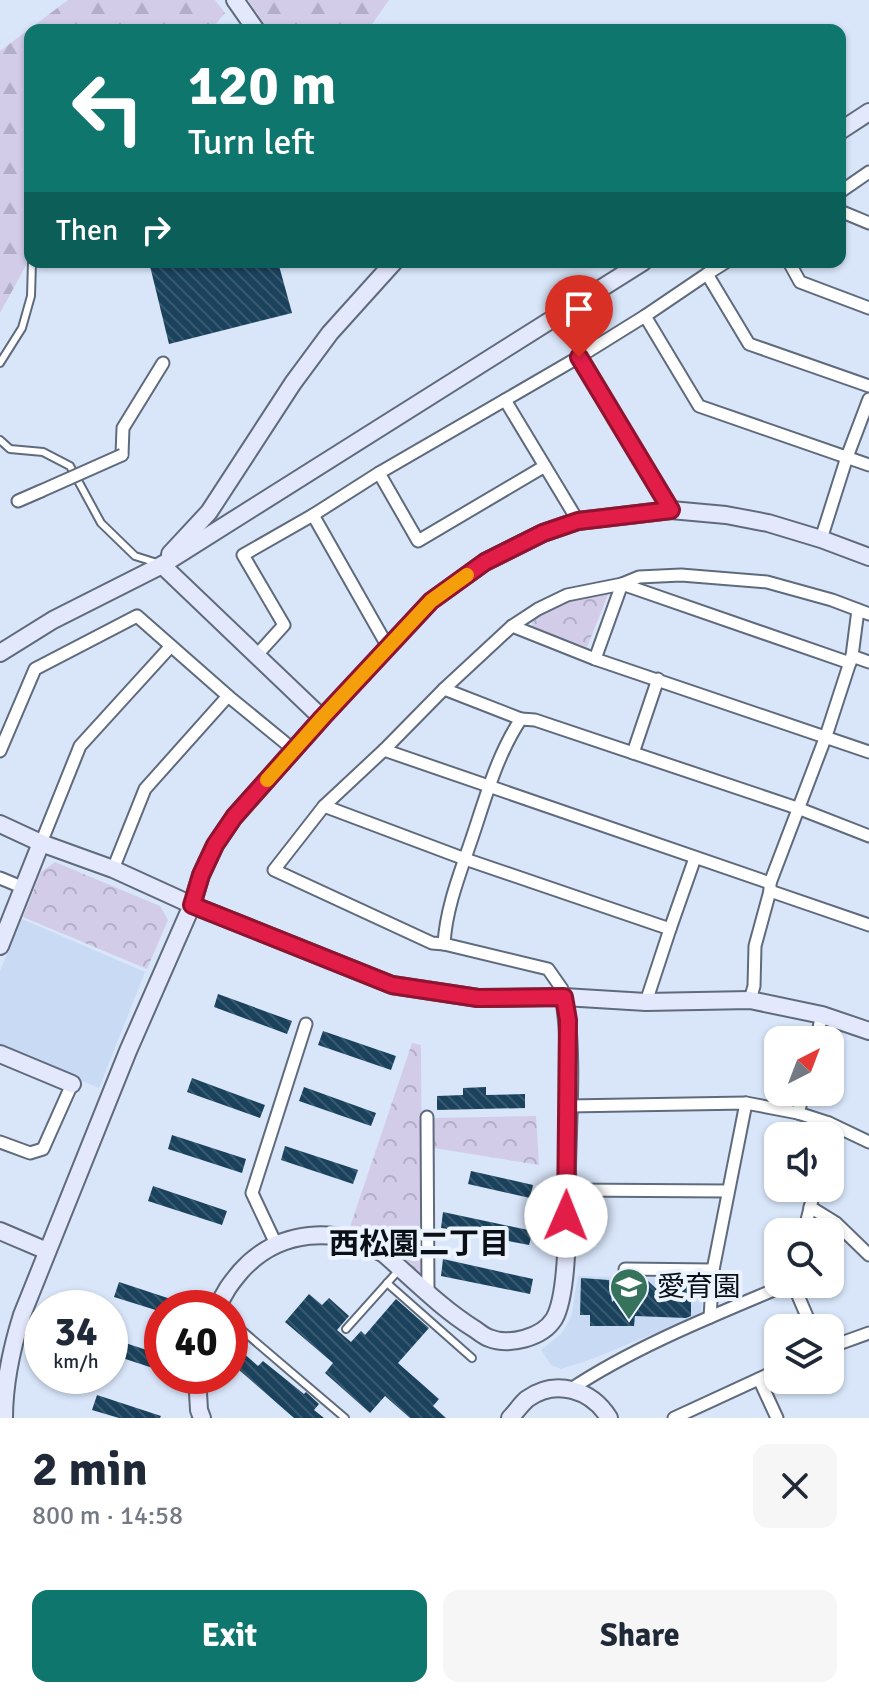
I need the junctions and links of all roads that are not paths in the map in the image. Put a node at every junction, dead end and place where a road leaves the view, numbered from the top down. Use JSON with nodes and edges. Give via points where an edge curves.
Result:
{"nodes":[{"id":1,"x":235,"y":0,"type":"edge"},
{"id":2,"x":252,"y":24,"type":"edge"},
{"id":3,"x":869,"y":112,"type":"edge"},
{"id":4,"x":846,"y":127,"type":"edge"},
{"id":5,"x":869,"y":172,"type":"edge"},
{"id":6,"x":846,"y":188,"type":"edge"},
{"id":7,"x":846,"y":213,"type":"edge"},
{"id":8,"x":869,"y":223,"type":"edge"},
{"id":9,"x":32,"y":268,"type":"edge"},
{"id":10,"x":389,"y":268,"type":"edge"},
{"id":11,"x":633,"y":268,"type":"edge"},
{"id":12,"x":716,"y":268,"type":"edge"},
{"id":13,"x":792,"y":268,"type":"edge"},
{"id":14,"x":707,"y":274,"type":"junction"},
{"id":15,"x":869,"y":308,"type":"edge"},
{"id":16,"x":645,"y":316,"type":"junction"},
{"id":17,"x":579,"y":357,"type":"junction"},
{"id":18,"x":0,"y":363,"type":"edge"},
{"id":19,"x":163,"y":363,"type":"dead end"},
{"id":20,"x":869,"y":386,"type":"edge"},
{"id":21,"x":869,"y":399,"type":"edge"},
{"id":22,"x":505,"y":400,"type":"junction"},
{"id":23,"x":0,"y":440,"type":"edge"},
{"id":24,"x":847,"y":457,"type":"junction"},
{"id":25,"x":869,"y":465,"type":"edge"},
{"id":26,"x":545,"y":466,"type":"junction"},
{"id":27,"x":379,"y":473,"type":"junction"},
{"id":28,"x":18,"y":501,"type":"dead end"},
{"id":29,"x":671,"y":510,"type":"junction"},
{"id":30,"x":313,"y":515,"type":"junction"},
{"id":31,"x":578,"y":521,"type":"junction"},
{"id":32,"x":821,"y":539,"type":"junction"},
{"id":33,"x":869,"y":557,"type":"edge"},
{"id":34,"x":162,"y":565,"type":"junction"},
{"id":35,"x":622,"y":584,"type":"junction"},
{"id":36,"x":864,"y":612,"type":"edge"},
{"id":37,"x":512,"y":626,"type":"junction"},
{"id":38,"x":171,"y":646,"type":"junction"},
{"id":39,"x":388,"y":647,"type":"junction"},
{"id":40,"x":0,"y":653,"type":"edge"},
{"id":41,"x":256,"y":656,"type":"junction"},
{"id":42,"x":595,"y":659,"type":"junction"},
{"id":43,"x":851,"y":660,"type":"junction"},
{"id":44,"x":869,"y":662,"type":"edge"},
{"id":45,"x":658,"y":679,"type":"junction"},
{"id":46,"x":444,"y":689,"type":"junction"},
{"id":47,"x":228,"y":696,"type":"junction"},
{"id":48,"x":322,"y":718,"type":"junction"},
{"id":49,"x":521,"y":719,"type":"junction"},
{"id":50,"x":826,"y":736,"type":"junction"},
{"id":51,"x":1,"y":749,"type":"edge"},
{"id":52,"x":294,"y":750,"type":"junction"},
{"id":53,"x":384,"y":750,"type":"junction"},
{"id":54,"x":869,"y":752,"type":"edge"},
{"id":55,"x":633,"y":753,"type":"junction"},
{"id":56,"x":489,"y":786,"type":"junction"},
{"id":57,"x":324,"y":806,"type":"junction"},
{"id":58,"x":800,"y":809,"type":"junction"},
{"id":59,"x":0,"y":824,"type":"edge"},
{"id":60,"x":869,"y":836,"type":"edge"},
{"id":61,"x":41,"y":843,"type":"junction"},
{"id":62,"x":695,"y":858,"type":"junction"},
{"id":63,"x":465,"y":859,"type":"junction"},
{"id":64,"x":113,"y":869,"type":"junction"},
{"id":65,"x":0,"y":878,"type":"edge"},
{"id":66,"x":770,"y":887,"type":"junction"},
{"id":67,"x":24,"y":888,"type":"junction"},
{"id":68,"x":192,"y":905,"type":"junction"},
{"id":69,"x":869,"y":925,"type":"edge"},
{"id":70,"x":670,"y":929,"type":"junction"},
{"id":71,"x":444,"y":944,"type":"junction"},
{"id":72,"x":0,"y":946,"type":"edge"},
{"id":73,"x":564,"y":997,"type":"junction"},
{"id":74,"x":750,"y":1000,"type":"junction"},
{"id":75,"x":646,"y":1002,"type":"junction"},
{"id":76,"x":822,"y":1015,"type":"junction"},
{"id":77,"x":306,"y":1024,"type":"dead end"},
{"id":78,"x":819,"y":1026,"type":"edge"},
{"id":79,"x":869,"y":1031,"type":"edge"},
{"id":80,"x":0,"y":1054,"type":"edge"},
{"id":81,"x":72,"y":1084,"type":"joint"},
{"id":82,"x":746,"y":1103,"type":"junction"},
{"id":83,"x":568,"y":1106,"type":"junction"},
{"id":84,"x":800,"y":1106,"type":"edge"},
{"id":85,"x":798,"y":1113,"type":"junction"},
{"id":86,"x":427,"y":1117,"type":"dead end"},
{"id":87,"x":826,"y":1122,"type":"edge"},
{"id":88,"x":844,"y":1130,"type":"edge"},
{"id":89,"x":0,"y":1142,"type":"edge"},
{"id":90,"x":869,"y":1142,"type":"edge"},
{"id":91,"x":567,"y":1190,"type":"junction"},
{"id":92,"x":728,"y":1191,"type":"junction"},
{"id":93,"x":811,"y":1202,"type":"edge"},
{"id":94,"x":810,"y":1207,"type":"junction"},
{"id":95,"x":807,"y":1218,"type":"edge"},
{"id":96,"x":0,"y":1231,"type":"edge"},
{"id":97,"x":276,"y":1244,"type":"junction"},
{"id":98,"x":47,"y":1251,"type":"junction"},
{"id":99,"x":869,"y":1255,"type":"edge"},
{"id":100,"x":400,"y":1268,"type":"junction"},
{"id":101,"x":625,"y":1269,"type":"dead end"},
{"id":102,"x":713,"y":1270,"type":"junction"},
{"id":103,"x":387,"y":1283,"type":"junction"},
{"id":104,"x":226,"y":1290,"type":"edge"},
{"id":105,"x":428,"y":1293,"type":"junction"},
{"id":106,"x":764,"y":1295,"type":"edge"},
{"id":107,"x":710,"y":1317,"type":"junction"},
{"id":108,"x":346,"y":1329,"type":"dead end"},
{"id":109,"x":869,"y":1333,"type":"edge"},
{"id":110,"x":248,"y":1335,"type":"edge"},
{"id":111,"x":844,"y":1342,"type":"edge"},
{"id":112,"x":472,"y":1358,"type":"dead end"},
{"id":113,"x":764,"y":1377,"type":"edge"},
{"id":114,"x":759,"y":1379,"type":"junction"},
{"id":115,"x":571,"y":1389,"type":"junction"},
{"id":116,"x":198,"y":1394,"type":"edge"},
{"id":117,"x":4,"y":1418,"type":"edge"},
{"id":118,"x":202,"y":1418,"type":"edge"},
{"id":119,"x":345,"y":1418,"type":"edge"},
{"id":120,"x":510,"y":1418,"type":"edge"},
{"id":121,"x":609,"y":1418,"type":"edge"},
{"id":122,"x":674,"y":1418,"type":"edge"},
{"id":123,"x":777,"y":1418,"type":"edge"}],
"edges":[{"from":1,"to":2,"type":"street"},
{"from":3,"to":4,"type":"street"},
{"from":5,"to":6,"type":"street"},
{"from":7,"to":8,"type":"street"},
{"from":9,"to":18,"type":"lane","via":[[22,328]]},
{"from":10,"to":34,"type":"street","via":[[330,333],[209,512]]},
{"from":11,"to":34,"type":"street"},
{"from":12,"to":14,"type":"street"},
{"from":13,"to":15,"type":"street","via":[[800,282]]},
{"from":14,"to":16,"type":"street"},
{"from":14,"to":20,"type":"street","via":[[749,344]]},
{"from":16,"to":17,"type":"street"},
{"from":16,"to":24,"type":"street","via":[[699,406]]},
{"from":17,"to":22,"type":"street"},
{"from":17,"to":29,"type":"street"},
{"from":19,"to":28,"type":"street","bridge":true,"via":[[123,428],[122,455]]},
{"from":21,"to":24,"type":"street"},
{"from":22,"to":26,"type":"street"},
{"from":22,"to":27,"type":"street"},
{"from":23,"to":34,"type":"lane","via":[[10,449],[43,452],[70,466],[114,537],[135,556]]},
{"from":24,"to":25,"type":"street"},
{"from":24,"to":32,"type":"street"},
{"from":26,"to":27,"type":"street","via":[[418,541]]},
{"from":26,"to":31,"type":"street"},
{"from":27,"to":30,"type":"street"},
{"from":29,"to":31,"type":"street"},
{"from":29,"to":32,"type":"street","via":[[768,523]]},
{"from":30,"to":39,"type":"street"},
{"from":30,"to":41,"type":"street","via":[[243,555],[284,625]]},
{"from":31,"to":39,"type":"street","via":[[485,562],[431,601]]},
{"from":32,"to":33,"type":"street"},
{"from":34,"to":40,"type":"street"},
{"from":34,"to":41,"type":"street"},
{"from":35,"to":36,"type":"street","via":[[639,577],[681,575],[767,582]]},
{"from":35,"to":37,"type":"street","via":[[567,595]]},
{"from":35,"to":42,"type":"street"},
{"from":35,"to":43,"type":"street"},
{"from":36,"to":43,"type":"street"},
{"from":37,"to":42,"type":"street"},
{"from":37,"to":46,"type":"street"},
{"from":38,"to":47,"type":"street"},
{"from":38,"to":51,"type":"street","via":[[137,616],[35,669]]},
{"from":38,"to":61,"type":"street","via":[[80,746]]},
{"from":39,"to":48,"type":"street"},
{"from":41,"to":48,"type":"street"},
{"from":42,"to":45,"type":"street"},
{"from":43,"to":44,"type":"street"},
{"from":43,"to":50,"type":"street"},
{"from":45,"to":50,"type":"street"},
{"from":45,"to":55,"type":"street"},
{"from":46,"to":49,"type":"street"},
{"from":46,"to":53,"type":"street"},
{"from":47,"to":52,"type":"street"},
{"from":47,"to":64,"type":"street","via":[[145,789]]},
{"from":48,"to":52,"type":"street"},
{"from":49,"to":55,"type":"street"},
{"from":49,"to":56,"type":"street"},
{"from":50,"to":54,"type":"street"},
{"from":50,"to":58,"type":"street"},
{"from":52,"to":68,"type":"street","via":[[221,836]]},
{"from":53,"to":56,"type":"street"},
{"from":53,"to":57,"type":"street"},
{"from":55,"to":58,"type":"street"},
{"from":56,"to":62,"type":"street"},
{"from":56,"to":63,"type":"street"},
{"from":57,"to":63,"type":"street"},
{"from":57,"to":71,"type":"street","via":[[274,870]]},
{"from":58,"to":60,"type":"street"},
{"from":58,"to":66,"type":"street"},
{"from":59,"to":61,"type":"street"},
{"from":61,"to":64,"type":"street"},
{"from":61,"to":67,"type":"street"},
{"from":62,"to":66,"type":"street"},
{"from":62,"to":70,"type":"street"},
{"from":63,"to":70,"type":"street"},
{"from":63,"to":71,"type":"street"},
{"from":64,"to":68,"type":"street"},
{"from":65,"to":67,"type":"street"},
{"from":66,"to":69,"type":"street"},
{"from":66,"to":74,"type":"street","via":[[755,946]]},
{"from":67,"to":72,"type":"street"},
{"from":68,"to":73,"type":"street","via":[[392,985],[478,998]]},
{"from":68,"to":98,"type":"street"},
{"from":70,"to":75,"type":"street"},
{"from":71,"to":73,"type":"street","via":[[548,969]]},
{"from":73,"to":75,"type":"street"},
{"from":73,"to":83,"type":"street"},
{"from":74,"to":75,"type":"street"},
{"from":74,"to":76,"type":"street"},
{"from":76,"to":78,"type":"street"},
{"from":76,"to":79,"type":"street"},
{"from":77,"to":97,"type":"street","via":[[252,1193]]},
{"from":80,"to":81,"type":"street"},
{"from":81,"to":89,"type":"street","via":[[43,1149],[30,1153]]},
{"from":82,"to":83,"type":"street"},
{"from":82,"to":85,"type":"street"},
{"from":82,"to":92,"type":"street"},
{"from":83,"to":91,"type":"street"},
{"from":84,"to":85,"type":"street"},
{"from":85,"to":87,"type":"street"},
{"from":86,"to":105,"type":"street"},
{"from":88,"to":90,"type":"street"},
{"from":91,"to":92,"type":"street"},
{"from":91,"to":105,"type":"street","via":[[561,1298],[554,1320],[537,1334],[516,1340],[490,1338]]},
{"from":92,"to":102,"type":"street"},
{"from":93,"to":94,"type":"street"},
{"from":94,"to":95,"type":"street"},
{"from":94,"to":99,"type":"street"},
{"from":96,"to":98,"type":"street"},
{"from":97,"to":100,"type":"street","via":[[333,1235],[360,1241]]},
{"from":97,"to":104,"type":"street","via":[[249,1263]]},
{"from":98,"to":117,"type":"street","via":[[15,1336]]},
{"from":100,"to":103,"type":"lane"},
{"from":100,"to":105,"type":"street"},
{"from":101,"to":102,"type":"street"},
{"from":102,"to":107,"type":"street"},
{"from":103,"to":108,"type":"lane"},
{"from":103,"to":112,"type":"lane"},
{"from":106,"to":107,"type":"street"},
{"from":107,"to":115,"type":"street"},
{"from":109,"to":111,"type":"street"},
{"from":110,"to":119,"type":"lane"},
{"from":113,"to":114,"type":"street"},
{"from":114,"to":122,"type":"street"},
{"from":114,"to":123,"type":"street"},
{"from":115,"to":120,"type":"street","via":[[541,1392]]},
{"from":115,"to":121,"type":"street","via":[[588,1396]]},
{"from":116,"to":118,"type":"street"}]}
